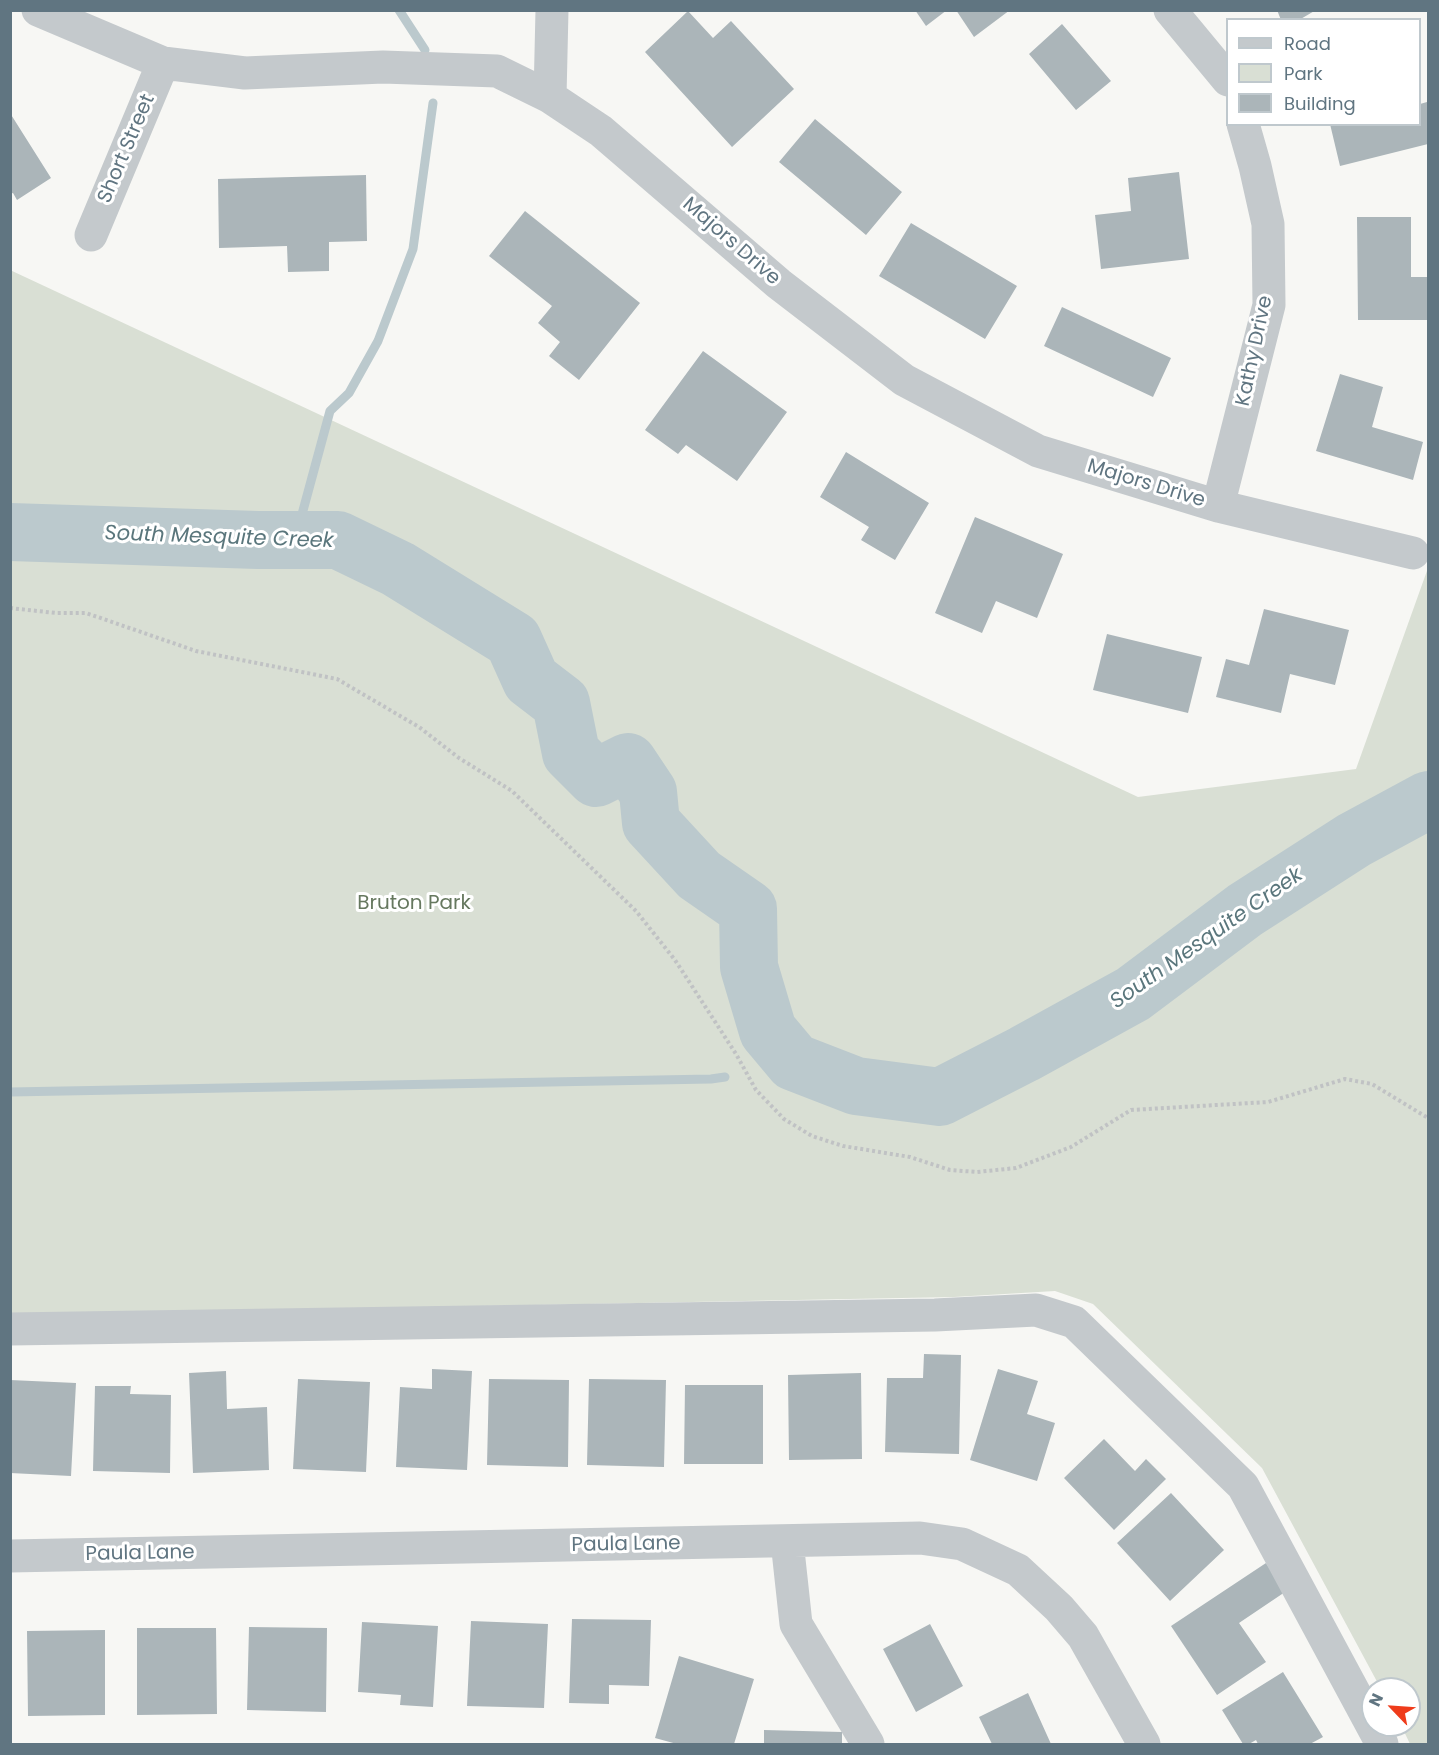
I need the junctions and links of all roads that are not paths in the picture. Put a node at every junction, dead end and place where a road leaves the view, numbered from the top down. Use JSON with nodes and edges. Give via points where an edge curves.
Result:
{"nodes":[{"id":1,"x":38,"y":10,"type":"edge"},
{"id":2,"x":552,"y":10,"type":"edge"},
{"id":3,"x":1170,"y":10,"type":"edge"},
{"id":4,"x":163,"y":63,"type":"junction"},
{"id":5,"x":1226,"y":79,"type":"edge"},
{"id":6,"x":550,"y":97,"type":"junction"},
{"id":7,"x":1244,"y":126,"type":"edge"},
{"id":8,"x":92,"y":235,"type":"dead end"},
{"id":9,"x":1218,"y":506,"type":"junction"},
{"id":10,"x":1413,"y":553,"type":"dead end"},
{"id":11,"x":10,"y":1329,"type":"edge"},
{"id":12,"x":787,"y":1541,"type":"junction"},
{"id":13,"x":10,"y":1556,"type":"edge"},
{"id":14,"x":868,"y":1744,"type":"edge"},
{"id":15,"x":1144,"y":1744,"type":"edge"},
{"id":16,"x":1382,"y":1744,"type":"edge"}],
"edges":[{"from":1,"to":4,"type":"street","name":"Majors Drive"},
{"from":2,"to":6,"type":"street"},
{"from":3,"to":5,"type":"street"},
{"from":4,"to":6,"type":"street","name":"Majors Drive","via":[[245,73],[383,67],[496,71]]},
{"from":4,"to":8,"type":"street","name":"Short Street"},
{"from":6,"to":9,"type":"street","name":"Majors Drive","via":[[601,131],[779,284],[904,380],[1038,451]]},
{"from":7,"to":9,"type":"street","name":"Kathy Drive","via":[[1268,224],[1269,305]]},
{"from":9,"to":10,"type":"street","name":"Majors Drive"},
{"from":11,"to":16,"type":"street","via":[[935,1315],[1036,1310],[1074,1322],[1243,1486]]},
{"from":12,"to":13,"type":"street","name":"Paula Lane"},
{"from":12,"to":14,"type":"street","via":[[796,1624]]},
{"from":12,"to":15,"type":"street","name":"Paula Lane","via":[[921,1538],[962,1544],[1018,1570],[1083,1636]]}]}
